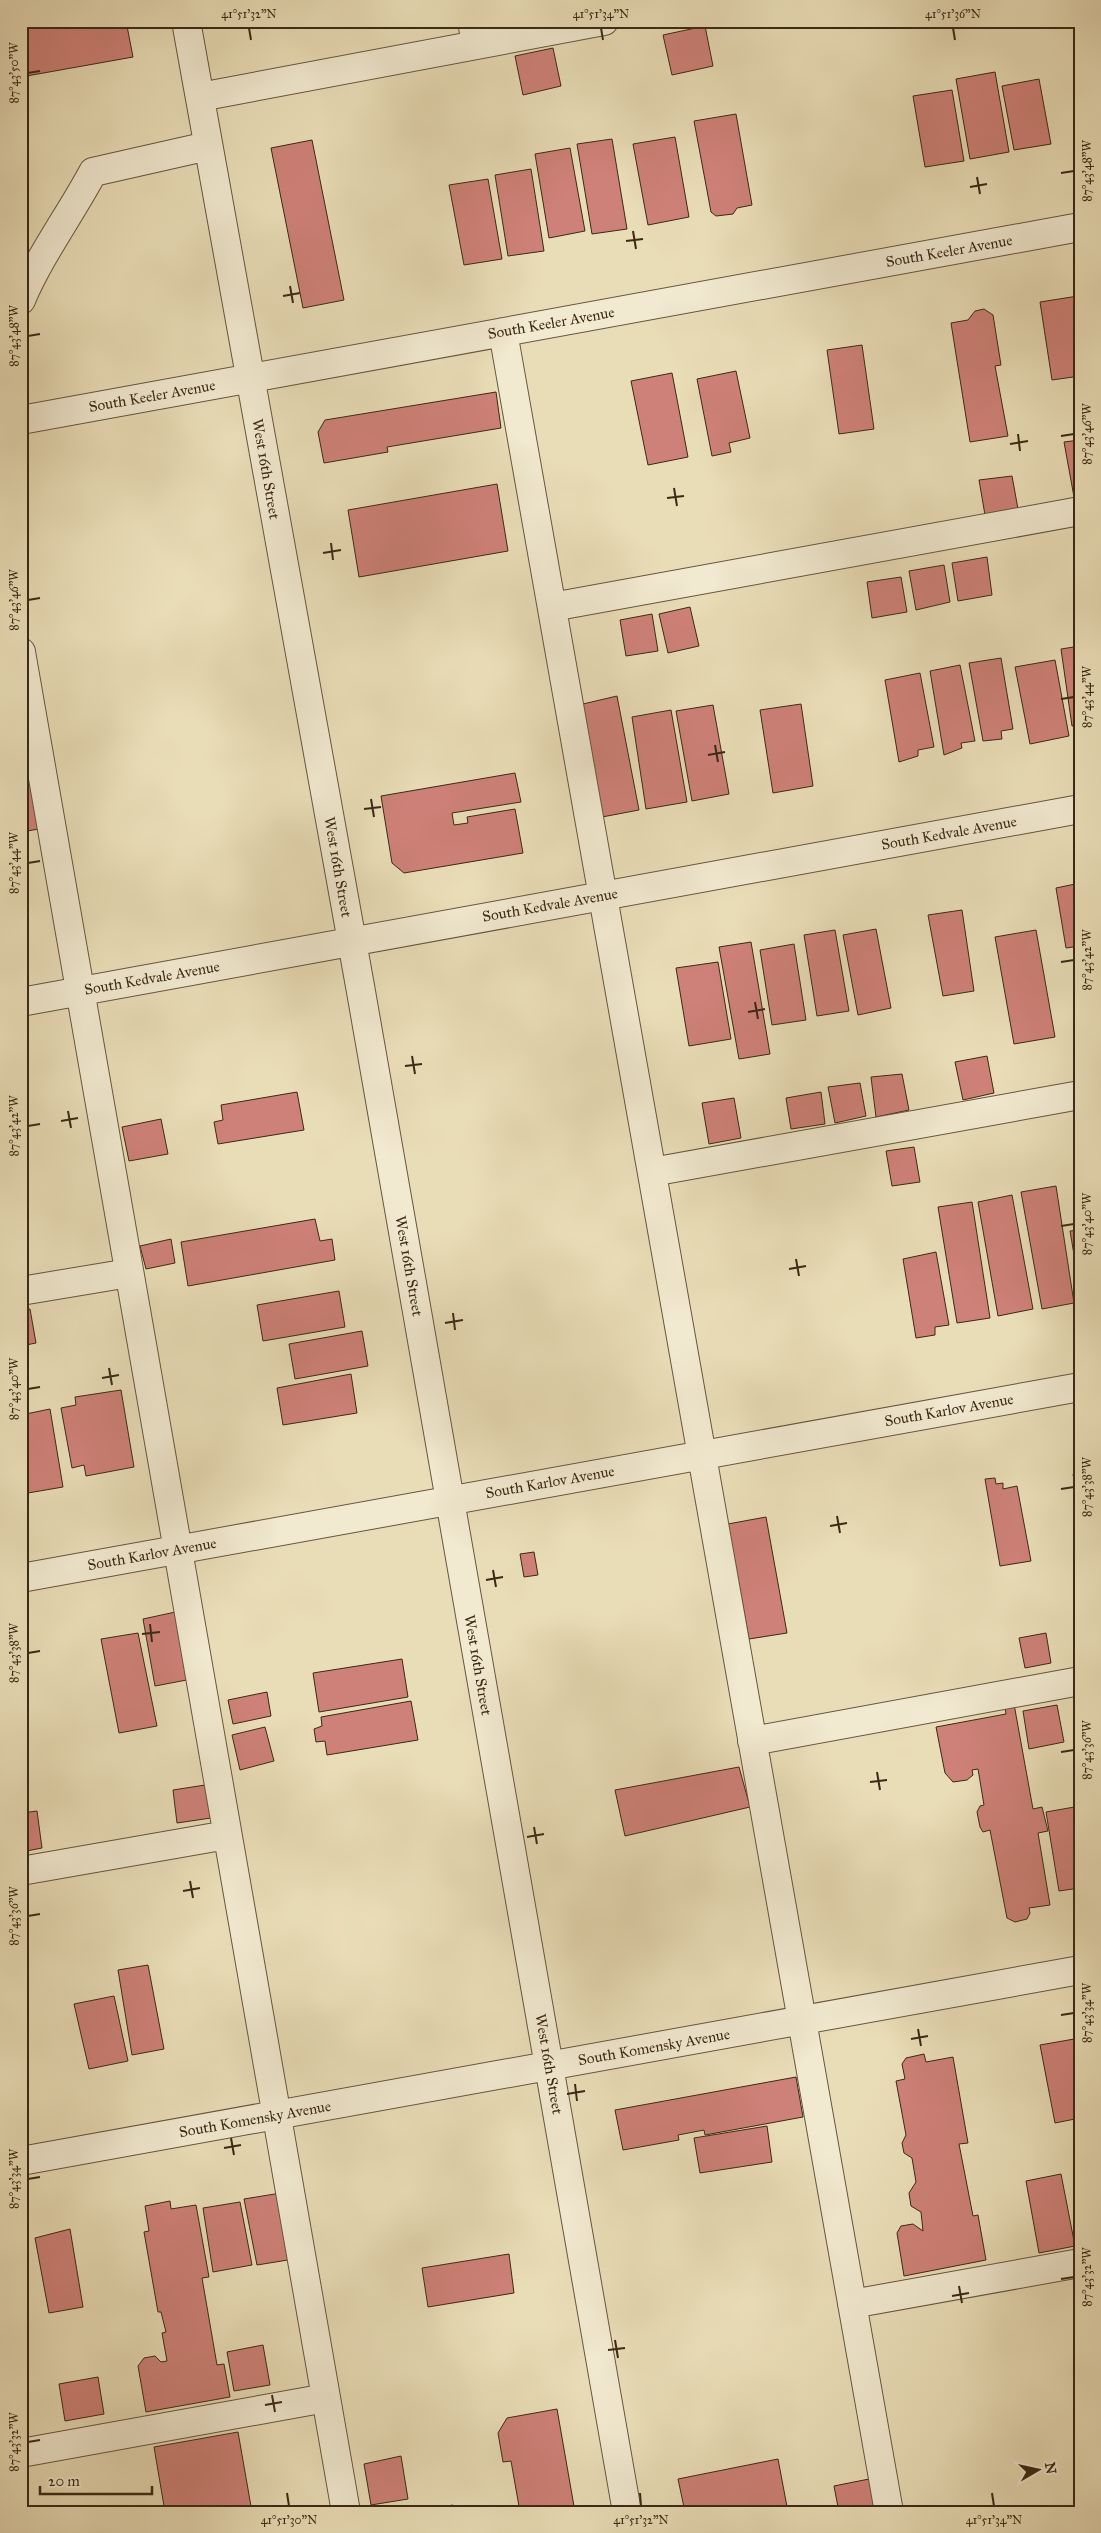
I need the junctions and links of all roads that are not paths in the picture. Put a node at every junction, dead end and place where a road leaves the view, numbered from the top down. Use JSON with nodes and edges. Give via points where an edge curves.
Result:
{"nodes":[{"id":1,"x":186,"y":21,"type":"edge"},
{"id":2,"x":604,"y":21,"type":"edge"},
{"id":3,"x":474,"y":33,"type":"edge"},
{"id":4,"x":200,"y":97,"type":"junction"},
{"id":5,"x":208,"y":146,"type":"junction"},
{"id":6,"x":1080,"y":227,"type":"edge"},
{"id":7,"x":21,"y":300,"type":"edge"},
{"id":8,"x":503,"y":332,"type":"junction"},
{"id":9,"x":250,"y":378,"type":"junction"},
{"id":10,"x":22,"y":416,"type":"edge"},
{"id":11,"x":1080,"y":511,"type":"edge"},
{"id":12,"x":552,"y":607,"type":"junction"},
{"id":13,"x":21,"y":652,"type":"edge"},
{"id":14,"x":26,"y":706,"type":"edge"},
{"id":15,"x":1080,"y":809,"type":"edge"},
{"id":16,"x":603,"y":896,"type":"junction"},
{"id":17,"x":351,"y":942,"type":"junction"},
{"id":18,"x":80,"y":991,"type":"junction"},
{"id":19,"x":21,"y":1002,"type":"edge"},
{"id":20,"x":1080,"y":1095,"type":"edge"},
{"id":21,"x":652,"y":1172,"type":"junction"},
{"id":22,"x":129,"y":1273,"type":"junction"},
{"id":23,"x":21,"y":1291,"type":"edge"},
{"id":24,"x":1080,"y":1387,"type":"edge"},
{"id":25,"x":702,"y":1455,"type":"junction"},
{"id":26,"x":450,"y":1500,"type":"junction"},
{"id":27,"x":179,"y":1550,"type":"junction"},
{"id":28,"x":21,"y":1578,"type":"edge"},
{"id":29,"x":1080,"y":1681,"type":"edge"},
{"id":30,"x":752,"y":1741,"type":"junction"},
{"id":31,"x":227,"y":1835,"type":"junction"},
{"id":32,"x":21,"y":1871,"type":"edge"},
{"id":33,"x":1080,"y":1970,"type":"edge"},
{"id":34,"x":802,"y":2020,"type":"junction"},
{"id":35,"x":549,"y":2066,"type":"junction"},
{"id":36,"x":276,"y":2115,"type":"junction"},
{"id":37,"x":21,"y":2161,"type":"edge"},
{"id":38,"x":1080,"y":2263,"type":"edge"},
{"id":39,"x":852,"y":2304,"type":"junction"},
{"id":40,"x":326,"y":2398,"type":"junction"},
{"id":41,"x":21,"y":2453,"type":"edge"},
{"id":42,"x":346,"y":2512,"type":"edge"},
{"id":43,"x":627,"y":2512,"type":"edge"},
{"id":44,"x":889,"y":2512,"type":"edge"}],
"edges":[{"from":1,"to":4,"type":"street","name":"West 16th Street"},
{"from":2,"to":3,"type":"street"},
{"from":3,"to":4,"type":"street"},
{"from":4,"to":5,"type":"street","name":"West 16th Street"},
{"from":5,"to":7,"type":"street","via":[[92,172],[74,208],[33,271]]},
{"from":5,"to":9,"type":"street","name":"West 16th Street"},
{"from":6,"to":8,"type":"street","name":"South Keeler Avenue"},
{"from":8,"to":9,"type":"street","name":"South Keeler Avenue"},
{"from":8,"to":12,"type":"street"},
{"from":9,"to":10,"type":"street","name":"South Keeler Avenue"},
{"from":9,"to":17,"type":"street","name":"West 16th Street"},
{"from":11,"to":12,"type":"street"},
{"from":12,"to":16,"type":"street"},
{"from":13,"to":14,"type":"street"},
{"from":14,"to":18,"type":"street"},
{"from":15,"to":16,"type":"street","name":"South Kedvale Avenue"},
{"from":16,"to":17,"type":"street","name":"South Kedvale Avenue"},
{"from":16,"to":21,"type":"street"},
{"from":17,"to":18,"type":"street","name":"South Kedvale Avenue"},
{"from":17,"to":26,"type":"street","name":"West 16th Street"},
{"from":18,"to":19,"type":"street","name":"South Kedvale Avenue"},
{"from":18,"to":22,"type":"street"},
{"from":20,"to":21,"type":"street"},
{"from":21,"to":25,"type":"street"},
{"from":22,"to":23,"type":"street"},
{"from":22,"to":27,"type":"street"},
{"from":24,"to":25,"type":"street","name":"South Karlov Avenue"},
{"from":25,"to":26,"type":"street","name":"South Karlov Avenue"},
{"from":25,"to":30,"type":"street"},
{"from":26,"to":27,"type":"street","name":"South Karlov Avenue"},
{"from":26,"to":35,"type":"street","name":"West 16th Street"},
{"from":27,"to":28,"type":"street","name":"South Karlov Avenue"},
{"from":27,"to":31,"type":"street"},
{"from":29,"to":30,"type":"street"},
{"from":30,"to":34,"type":"street"},
{"from":31,"to":32,"type":"street"},
{"from":31,"to":36,"type":"street"},
{"from":33,"to":34,"type":"street","name":"South Komensky Avenue"},
{"from":34,"to":35,"type":"street","name":"South Komensky Avenue"},
{"from":34,"to":39,"type":"street"},
{"from":35,"to":36,"type":"street","name":"South Komensky Avenue"},
{"from":35,"to":43,"type":"street","name":"West 16th Street"},
{"from":36,"to":37,"type":"street","name":"South Komensky Avenue"},
{"from":36,"to":40,"type":"street"},
{"from":38,"to":39,"type":"street"},
{"from":39,"to":44,"type":"street"},
{"from":40,"to":41,"type":"street"},
{"from":40,"to":42,"type":"street"}]}
